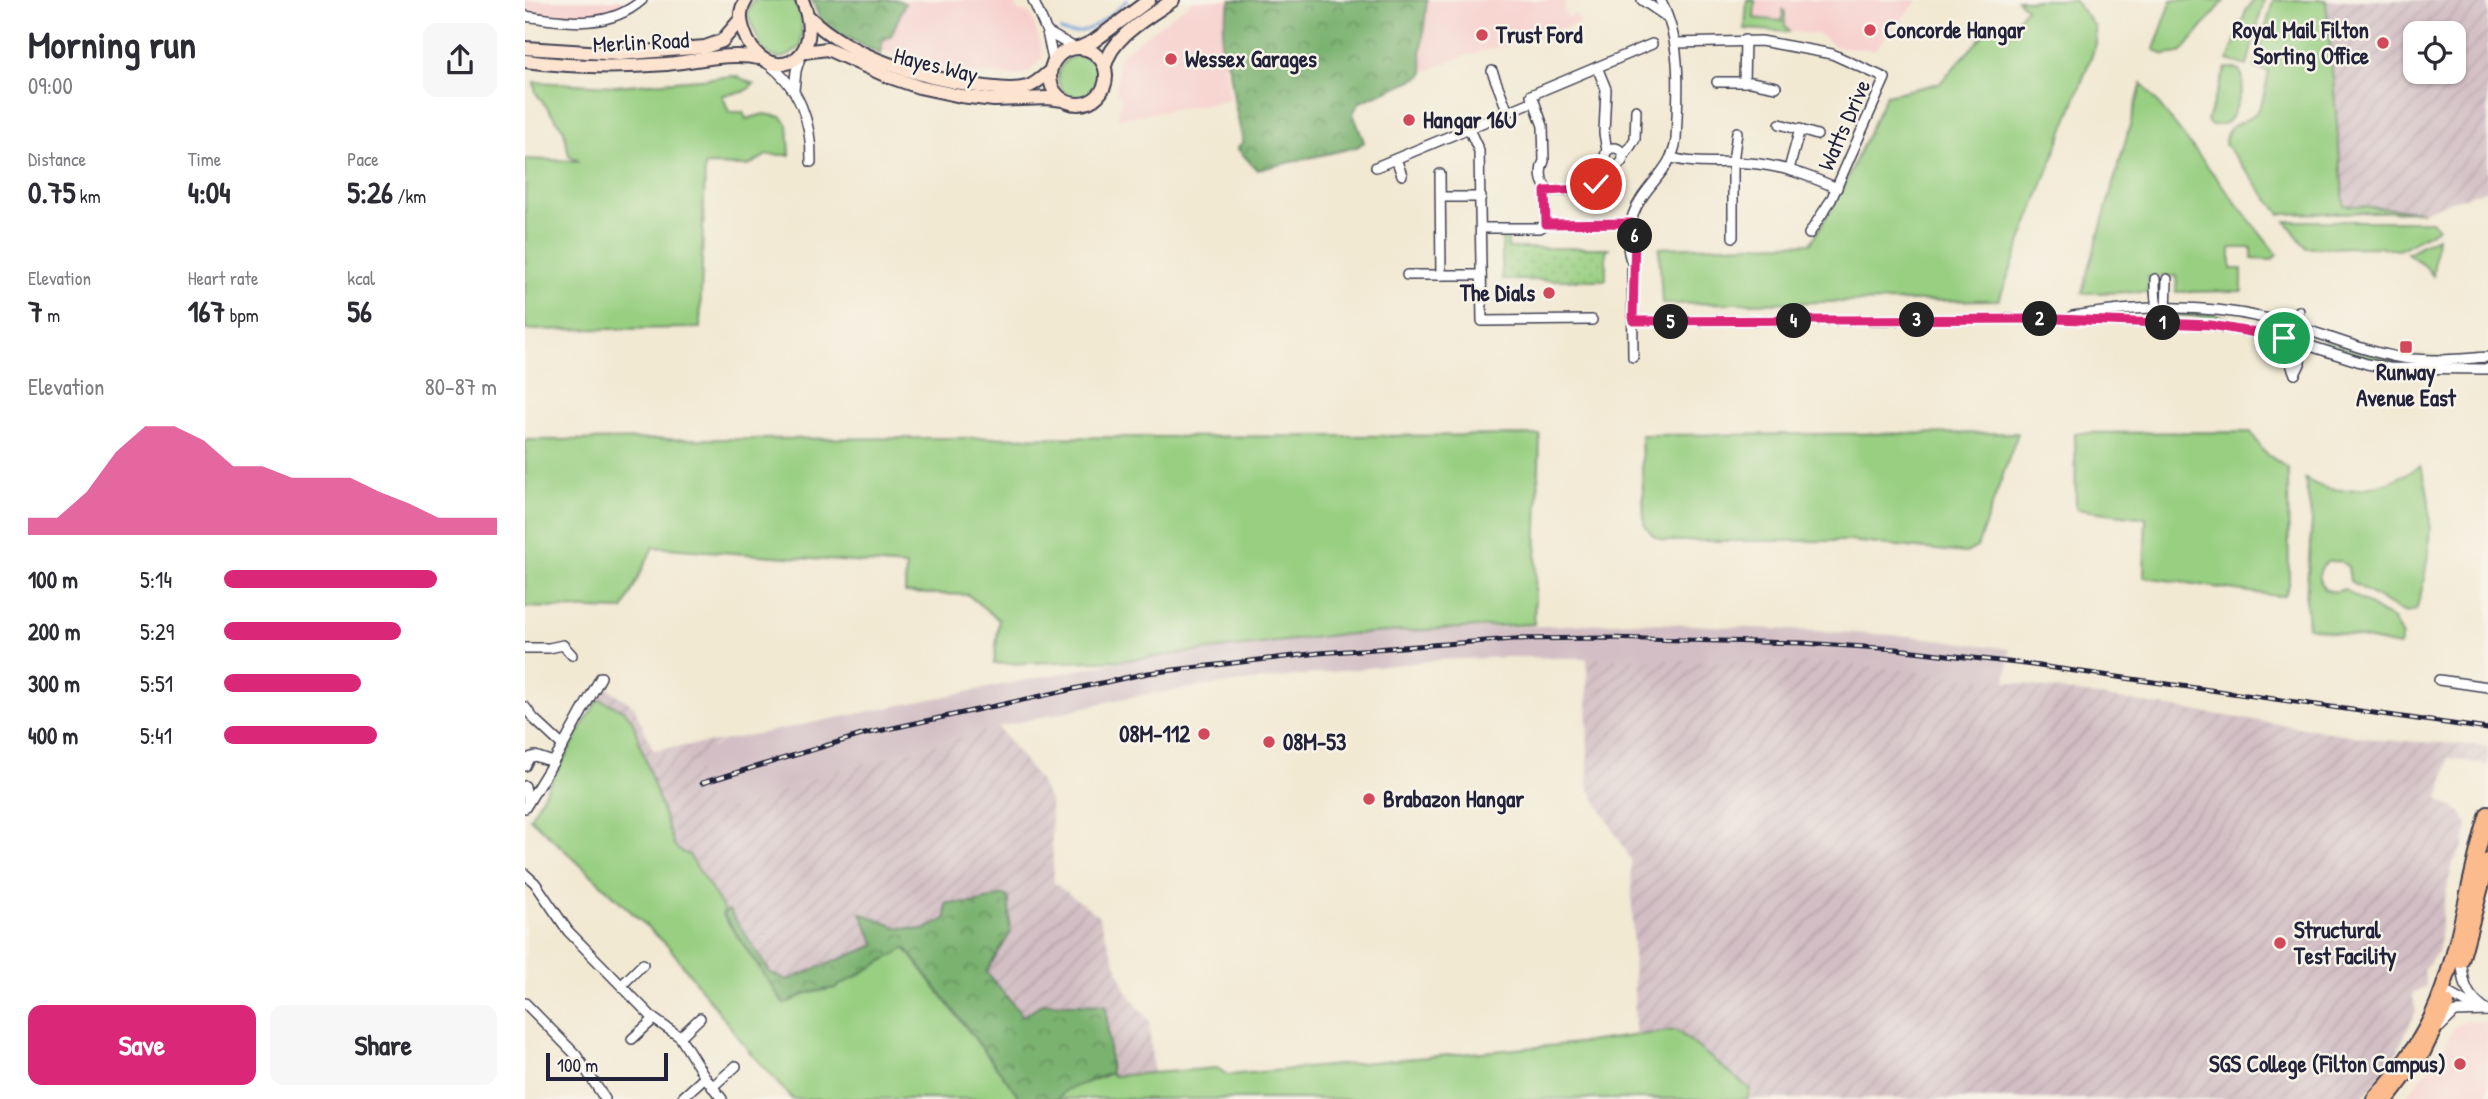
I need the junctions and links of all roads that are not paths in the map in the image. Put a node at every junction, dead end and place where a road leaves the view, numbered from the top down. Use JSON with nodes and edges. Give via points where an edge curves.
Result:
{"nodes":[{"id":1,"x":642,"y":0,"type":"edge"},
{"id":2,"x":802,"y":0,"type":"edge"},
{"id":3,"x":1033,"y":0,"type":"edge"},
{"id":4,"x":1149,"y":0,"type":"edge"},
{"id":5,"x":1173,"y":0,"type":"edge"},
{"id":6,"x":1642,"y":0,"type":"edge"},
{"id":7,"x":1660,"y":0,"type":"edge"},
{"id":8,"x":742,"y":7,"type":"edge"},
{"id":9,"x":525,"y":16,"type":"edge"},
{"id":10,"x":809,"y":17,"type":"junction"},
{"id":11,"x":1668,"y":18,"type":"junction"},
{"id":12,"x":1047,"y":32,"type":"junction"},
{"id":13,"x":1745,"y":40,"type":"junction"},
{"id":14,"x":1675,"y":43,"type":"junction"},
{"id":15,"x":1652,"y":44,"type":"dead end"},
{"id":16,"x":525,"y":48,"type":"edge"},
{"id":17,"x":1076,"y":48,"type":"junction"},
{"id":18,"x":803,"y":53,"type":"junction"},
{"id":19,"x":762,"y":60,"type":"junction"},
{"id":20,"x":525,"y":61,"type":"edge"},
{"id":21,"x":1051,"y":66,"type":"junction"},
{"id":22,"x":1105,"y":66,"type":"junction"},
{"id":23,"x":1597,"y":67,"type":"junction"},
{"id":24,"x":1492,"y":71,"type":"dead end"},
{"id":25,"x":1717,"y":82,"type":"dead end"},
{"id":26,"x":1744,"y":82,"type":"junction"},
{"id":27,"x":1776,"y":87,"type":"dead end"},
{"id":28,"x":794,"y":90,"type":"junction"},
{"id":29,"x":1063,"y":100,"type":"junction"},
{"id":30,"x":1534,"y":101,"type":"junction"},
{"id":31,"x":1636,"y":110,"type":"dead end"},
{"id":32,"x":1508,"y":112,"type":"junction"},
{"id":33,"x":1780,"y":124,"type":"dead end"},
{"id":34,"x":1469,"y":128,"type":"junction"},
{"id":35,"x":1800,"y":129,"type":"junction"},
{"id":36,"x":1737,"y":132,"type":"dead end"},
{"id":37,"x":1817,"y":135,"type":"dead end"},
{"id":38,"x":1607,"y":151,"type":"junction"},
{"id":39,"x":1624,"y":156,"type":"junction"},
{"id":40,"x":1672,"y":158,"type":"junction"},
{"id":41,"x":1396,"y":159,"type":"junction"},
{"id":42,"x":811,"y":162,"type":"dead end"},
{"id":43,"x":1733,"y":162,"type":"junction"},
{"id":44,"x":1616,"y":166,"type":"junction"},
{"id":45,"x":1376,"y":167,"type":"dead end"},
{"id":46,"x":1789,"y":169,"type":"junction"},
{"id":47,"x":1440,"y":174,"type":"dead end"},
{"id":48,"x":1402,"y":175,"type":"dead end"},
{"id":49,"x":1837,"y":188,"type":"junction"},
{"id":50,"x":1545,"y":191,"type":"junction"},
{"id":51,"x":1441,"y":197,"type":"junction"},
{"id":52,"x":1481,"y":197,"type":"junction"},
{"id":53,"x":1546,"y":224,"type":"junction"},
{"id":54,"x":1632,"y":225,"type":"junction"},
{"id":55,"x":1482,"y":228,"type":"junction"},
{"id":56,"x":1809,"y":234,"type":"dead end"},
{"id":57,"x":1733,"y":237,"type":"dead end"},
{"id":58,"x":1407,"y":275,"type":"dead end"},
{"id":59,"x":1441,"y":275,"type":"junction"},
{"id":60,"x":1481,"y":275,"type":"junction"},
{"id":61,"x":2155,"y":279,"type":"dead end"},
{"id":62,"x":2167,"y":279,"type":"dead end"},
{"id":63,"x":2161,"y":307,"type":"junction"},
{"id":64,"x":2057,"y":319,"type":"junction"},
{"id":65,"x":1591,"y":320,"type":"dead end"},
{"id":66,"x":1633,"y":321,"type":"junction"},
{"id":67,"x":2164,"y":323,"type":"junction"},
{"id":68,"x":2297,"y":326,"type":"junction"},
{"id":69,"x":2290,"y":340,"type":"junction"},
{"id":70,"x":2301,"y":343,"type":"junction"},
{"id":71,"x":1633,"y":357,"type":"dead end"},
{"id":72,"x":2488,"y":357,"type":"edge"},
{"id":73,"x":2488,"y":369,"type":"edge"},
{"id":74,"x":525,"y":648,"type":"edge"},
{"id":75,"x":572,"y":655,"type":"dead end"},
{"id":76,"x":601,"y":677,"type":"dead end"},
{"id":77,"x":2439,"y":680,"type":"dead end"},
{"id":78,"x":2488,"y":687,"type":"edge"},
{"id":79,"x":525,"y":707,"type":"edge"},
{"id":80,"x":563,"y":746,"type":"junction"},
{"id":81,"x":553,"y":762,"type":"junction"},
{"id":82,"x":525,"y":765,"type":"edge"},
{"id":83,"x":525,"y":786,"type":"edge"},
{"id":84,"x":526,"y":806,"type":"edge"},
{"id":85,"x":2488,"y":814,"type":"edge"},
{"id":86,"x":2488,"y":860,"type":"edge"},
{"id":87,"x":525,"y":874,"type":"edge"},
{"id":88,"x":2461,"y":959,"type":"junction"},
{"id":89,"x":637,"y":965,"type":"dead end"},
{"id":90,"x":622,"y":985,"type":"junction"},
{"id":91,"x":2446,"y":992,"type":"junction"},
{"id":92,"x":525,"y":1003,"type":"edge"},
{"id":93,"x":2486,"y":1011,"type":"edge"},
{"id":94,"x":654,"y":1019,"type":"junction"},
{"id":95,"x":698,"y":1022,"type":"dead end"},
{"id":96,"x":2434,"y":1033,"type":"junction"},
{"id":97,"x":680,"y":1037,"type":"junction"},
{"id":98,"x":638,"y":1038,"type":"dead end"},
{"id":99,"x":737,"y":1066,"type":"dead end"},
{"id":100,"x":705,"y":1077,"type":"junction"},
{"id":101,"x":712,"y":1087,"type":"junction"},
{"id":102,"x":683,"y":1097,"type":"dead end"},
{"id":103,"x":605,"y":1099,"type":"edge"},
{"id":104,"x":722,"y":1099,"type":"edge"},
{"id":105,"x":2374,"y":1099,"type":"edge"},
{"id":106,"x":2387,"y":1099,"type":"edge"}],
"edges":[{"from":1,"to":9,"type":"street","via":[[610,18],[591,22]]},
{"from":2,"to":10,"type":"street"},
{"from":3,"to":12,"type":"street"},
{"from":4,"to":17,"type":"street","via":[[1094,41]]},
{"from":5,"to":22,"type":"street","via":[[1122,38]]},
{"from":6,"to":11,"type":"street"},
{"from":7,"to":11,"type":"street"},
{"from":8,"to":16,"type":"street","name":"Merlin Road","via":[[722,41],[705,47],[619,54]]},
{"from":8,"to":19,"type":"street","via":[[748,43]]},
{"from":10,"to":18,"type":"street","via":[[810,38]]},
{"from":10,"to":21,"type":"street","name":"Hayes Way","via":[[828,34],[877,60],[940,79],[1018,88],[1035,83]]},
{"from":11,"to":14,"type":"street"},
{"from":12,"to":17,"type":"street"},
{"from":12,"to":21,"type":"street"},
{"from":13,"to":14,"type":"street"},
{"from":13,"to":26,"type":"street"},
{"from":13,"to":49,"type":"street","name":"Watts Drive","via":[[1825,52],[1885,78]]},
{"from":14,"to":40,"type":"street"},
{"from":15,"to":23,"type":"street"},
{"from":17,"to":21,"type":"street","via":[[1061,54]]},
{"from":17,"to":22,"type":"street","via":[[1099,57]]},
{"from":18,"to":19,"type":"street","name":"Hayes Way","via":[[787,62]]},
{"from":18,"to":28,"type":"street"},
{"from":18,"to":29,"type":"street","name":"Hayes Way","via":[[832,50],[908,83],[961,96]]},
{"from":19,"to":20,"type":"street","name":"Merlin Road","via":[[735,55],[623,67]]},
{"from":19,"to":28,"type":"street"},
{"from":21,"to":29,"type":"street","via":[[1051,87]]},
{"from":22,"to":29,"type":"street","via":[[1104,87],[1096,98],[1081,103]]},
{"from":23,"to":30,"type":"street","via":[[1531,95]]},
{"from":23,"to":38,"type":"street","via":[[1606,89]]},
{"from":24,"to":32,"type":"street"},
{"from":25,"to":26,"type":"street"},
{"from":26,"to":27,"type":"street"},
{"from":28,"to":42,"type":"street","via":[[808,129]]},
{"from":30,"to":32,"type":"street"},
{"from":30,"to":50,"type":"street","via":[[1543,126]]},
{"from":31,"to":39,"type":"street","via":[[1635,139]]},
{"from":32,"to":34,"type":"street"},
{"from":33,"to":35,"type":"street"},
{"from":34,"to":41,"type":"street"},
{"from":34,"to":52,"type":"street","via":[[1479,151]]},
{"from":35,"to":37,"type":"street"},
{"from":35,"to":46,"type":"street"},
{"from":36,"to":43,"type":"street"},
{"from":38,"to":39,"type":"street","via":[[1618,149]]},
{"from":38,"to":44,"type":"street","via":[[1607,163]]},
{"from":39,"to":44,"type":"street"},
{"from":40,"to":43,"type":"street"},
{"from":40,"to":54,"type":"street","via":[[1638,206]]},
{"from":41,"to":45,"type":"street"},
{"from":41,"to":48,"type":"street"},
{"from":43,"to":46,"type":"street"},
{"from":43,"to":57,"type":"street"},
{"from":44,"to":50,"type":"street","via":[[1607,177],[1582,189]]},
{"from":46,"to":49,"type":"street"},
{"from":47,"to":51,"type":"street"},
{"from":49,"to":56,"type":"street","name":"Watts Drive"},
{"from":50,"to":53,"type":"street"},
{"from":51,"to":52,"type":"street"},
{"from":51,"to":59,"type":"street"},
{"from":52,"to":55,"type":"street"},
{"from":53,"to":54,"type":"street"},
{"from":53,"to":55,"type":"street","via":[[1540,228]]},
{"from":54,"to":66,"type":"street"},
{"from":55,"to":60,"type":"street"},
{"from":58,"to":59,"type":"street"},
{"from":59,"to":60,"type":"street"},
{"from":60,"to":65,"type":"street","via":[[1482,321]]},
{"from":61,"to":63,"type":"street","via":[[2154,297]]},
{"from":62,"to":63,"type":"street"},
{"from":63,"to":64,"type":"street"},
{"from":63,"to":67,"type":"street"},
{"from":63,"to":68,"type":"street","via":[[2234,312]]},
{"from":64,"to":66,"type":"street"},
{"from":64,"to":67,"type":"street"},
{"from":66,"to":71,"type":"street"},
{"from":67,"to":69,"type":"street","via":[[2232,327]]},
{"from":68,"to":69,"type":"street"},
{"from":68,"to":70,"type":"street"},
{"from":68,"to":72,"type":"street","via":[[2394,357]]},
{"from":69,"to":70,"type":"street"},
{"from":69,"to":70,"type":"street","via":[[2295,373]]},
{"from":70,"to":73,"type":"street","via":[[2389,368]]},
{"from":74,"to":75,"type":"street","via":[[563,645]]},
{"from":76,"to":80,"type":"street"},
{"from":77,"to":78,"type":"street"},
{"from":79,"to":80,"type":"street"},
{"from":80,"to":81,"type":"street"},
{"from":81,"to":82,"type":"street","via":[[535,756]]},
{"from":81,"to":84,"type":"street"},
{"from":83,"to":84,"type":"street"},
{"from":85,"to":91,"type":"main road"},
{"from":86,"to":88,"type":"main road"},
{"from":87,"to":90,"type":"street","via":[[568,931]]},
{"from":88,"to":91,"type":"main road"},
{"from":88,"to":93,"type":"street","via":[[2468,994]]},
{"from":89,"to":90,"type":"street"},
{"from":90,"to":94,"type":"street"},
{"from":91,"to":93,"type":"street"},
{"from":91,"to":96,"type":"main road"},
{"from":91,"to":105,"type":"main road","via":[[2416,1045]]},
{"from":92,"to":103,"type":"street","via":[[576,1055]]},
{"from":93,"to":96,"type":"street","via":[[2455,1012]]},
{"from":94,"to":97,"type":"street"},
{"from":94,"to":98,"type":"street"},
{"from":95,"to":97,"type":"street"},
{"from":96,"to":106,"type":"main road"},
{"from":97,"to":100,"type":"street"},
{"from":99,"to":101,"type":"street"},
{"from":100,"to":101,"type":"street"},
{"from":100,"to":102,"type":"street"},
{"from":101,"to":104,"type":"street"}]}
